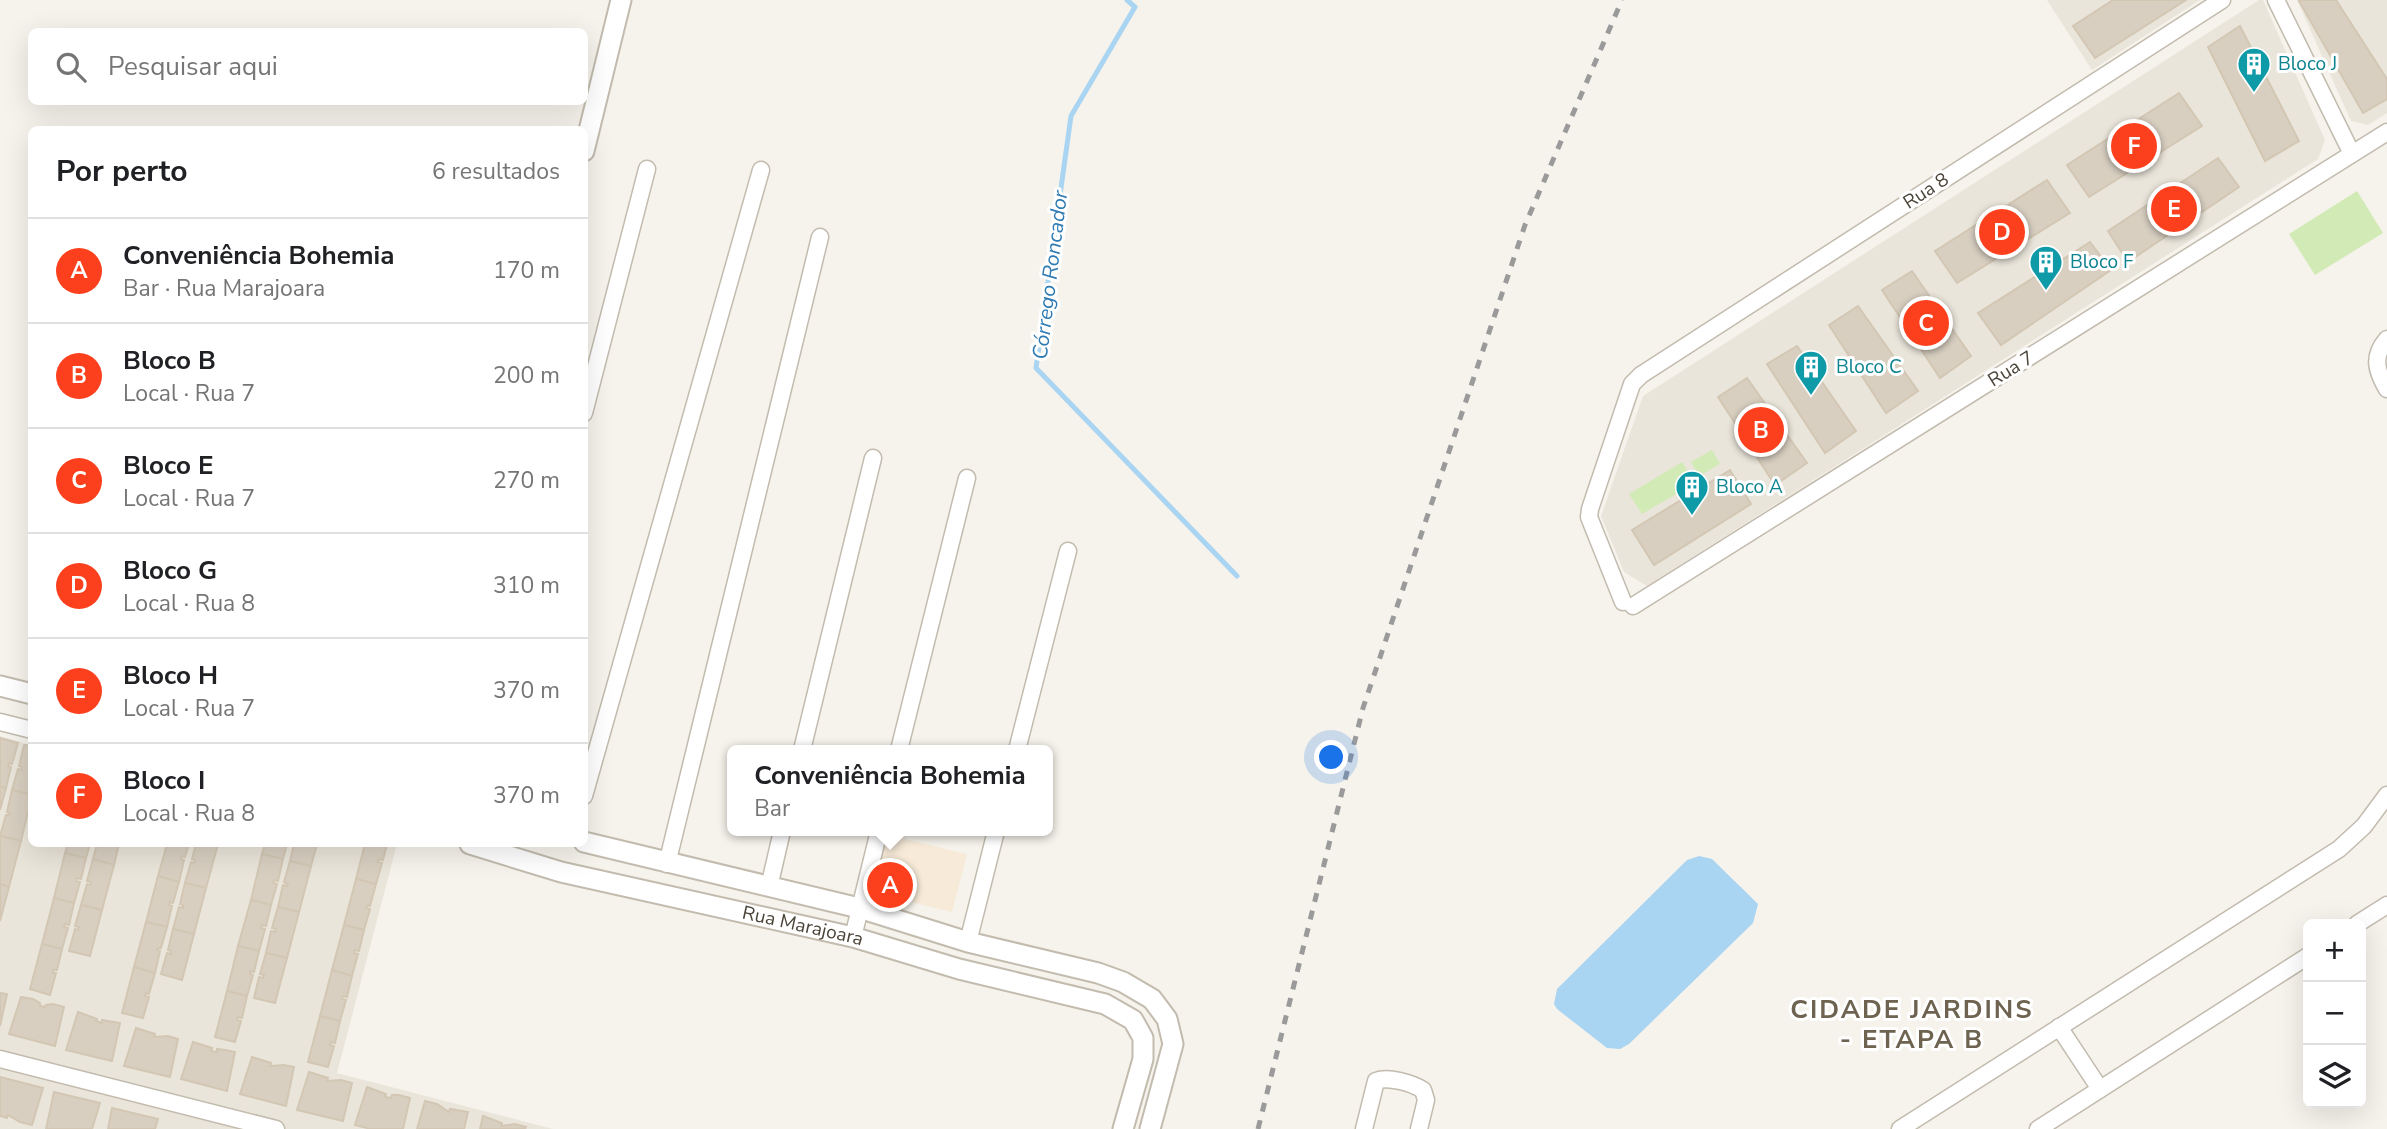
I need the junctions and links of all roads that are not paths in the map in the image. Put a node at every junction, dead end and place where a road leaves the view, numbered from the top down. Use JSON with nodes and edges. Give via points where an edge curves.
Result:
{"nodes":[{"id":1,"x":621,"y":0,"type":"edge"},
{"id":2,"x":2222,"y":0,"type":"edge"},
{"id":3,"x":2276,"y":0,"type":"edge"},
{"id":4,"x":2387,"y":132,"type":"edge"},
{"id":5,"x":588,"y":135,"type":"edge"},
{"id":6,"x":2352,"y":154,"type":"junction"},
{"id":7,"x":647,"y":169,"type":"dead end"},
{"id":8,"x":761,"y":170,"type":"dead end"},
{"id":9,"x":820,"y":237,"type":"dead end"},
{"id":10,"x":2387,"y":340,"type":"edge"},
{"id":11,"x":2387,"y":389,"type":"edge"},
{"id":12,"x":588,"y":398,"type":"edge"},
{"id":13,"x":873,"y":458,"type":"dead end"},
{"id":14,"x":967,"y":478,"type":"dead end"},
{"id":15,"x":1068,"y":551,"type":"dead end"},
{"id":16,"x":1628,"y":604,"type":"joint"},
{"id":17,"x":0,"y":686,"type":"edge"},
{"id":18,"x":28,"y":693,"type":"edge"},
{"id":19,"x":0,"y":722,"type":"edge"},
{"id":20,"x":28,"y":729,"type":"edge"},
{"id":21,"x":803,"y":745,"type":"edge"},
{"id":22,"x":900,"y":745,"type":"edge"},
{"id":23,"x":1018,"y":745,"type":"edge"},
{"id":24,"x":588,"y":782,"type":"edge"},
{"id":25,"x":2387,"y":795,"type":"edge"},
{"id":26,"x":781,"y":836,"type":"edge"},
{"id":27,"x":878,"y":836,"type":"edge"},
{"id":28,"x":995,"y":836,"type":"edge"},
{"id":29,"x":588,"y":843,"type":"edge"},
{"id":30,"x":480,"y":847,"type":"edge"},
{"id":31,"x":667,"y":863,"type":"junction"},
{"id":32,"x":769,"y":887,"type":"junction"},
{"id":33,"x":2387,"y":905,"type":"edge"},
{"id":34,"x":859,"y":908,"type":"junction"},
{"id":35,"x":2365,"y":919,"type":"edge"},
{"id":36,"x":853,"y":937,"type":"junction"},
{"id":37,"x":968,"y":942,"type":"junction"},
{"id":38,"x":2303,"y":959,"type":"edge"},
{"id":39,"x":1152,"y":999,"type":"junction"},
{"id":40,"x":1133,"y":1020,"type":"junction"},
{"id":41,"x":2059,"y":1027,"type":"junction"},
{"id":42,"x":0,"y":1059,"type":"edge"},
{"id":43,"x":2100,"y":1089,"type":"junction"},
{"id":44,"x":210,"y":1112,"type":"junction"},
{"id":45,"x":206,"y":1129,"type":"edge"},
{"id":46,"x":276,"y":1129,"type":"edge"},
{"id":47,"x":1123,"y":1129,"type":"edge"},
{"id":48,"x":1150,"y":1129,"type":"edge"},
{"id":49,"x":1364,"y":1129,"type":"edge"},
{"id":50,"x":1419,"y":1129,"type":"edge"},
{"id":51,"x":1900,"y":1129,"type":"edge"},
{"id":52,"x":2038,"y":1129,"type":"edge"}],
"edges":[{"from":1,"to":5,"type":"street"},
{"from":2,"to":16,"type":"street","name":"Rua 8","via":[[1632,384],[1589,517]]},
{"from":3,"to":6,"type":"street"},
{"from":4,"to":6,"type":"street","name":"Rua 7"},
{"from":6,"to":16,"type":"street","name":"Rua 7"},
{"from":7,"to":12,"type":"street"},
{"from":8,"to":24,"type":"street"},
{"from":9,"to":31,"type":"street"},
{"from":10,"to":11,"type":"street","via":[[2376,358]]},
{"from":13,"to":21,"type":"street"},
{"from":14,"to":22,"type":"street"},
{"from":15,"to":23,"type":"street"},
{"from":17,"to":18,"type":"street"},
{"from":19,"to":20,"type":"street"},
{"from":25,"to":41,"type":"street","via":[[2339,849]]},
{"from":26,"to":32,"type":"street"},
{"from":27,"to":34,"type":"street"},
{"from":28,"to":37,"type":"street"},
{"from":29,"to":31,"type":"street","name":"Rua Marajoara"},
{"from":30,"to":36,"type":"street","name":"Rua Marajoara","via":[[561,872]]},
{"from":31,"to":32,"type":"street","name":"Rua Marajoara"},
{"from":32,"to":34,"type":"street","name":"Rua Marajoara"},
{"from":33,"to":35,"type":"street"},
{"from":34,"to":36,"type":"street"},
{"from":34,"to":37,"type":"street","name":"Rua Marajoara"},
{"from":36,"to":40,"type":"street","name":"Rua Marajoara","via":[[959,969],[1105,1004]]},
{"from":37,"to":39,"type":"street","name":"Rua Marajoara","via":[[1098,973]]},
{"from":38,"to":43,"type":"street"},
{"from":39,"to":40,"type":"street"},
{"from":39,"to":48,"type":"street","via":[[1167,1018],[1173,1045]]},
{"from":40,"to":47,"type":"street","via":[[1143,1038],[1143,1059]]},
{"from":41,"to":43,"type":"street"},
{"from":41,"to":51,"type":"street"},
{"from":42,"to":44,"type":"street"},
{"from":43,"to":52,"type":"street"},
{"from":44,"to":45,"type":"street"},
{"from":44,"to":46,"type":"street"},
{"from":49,"to":50,"type":"street","via":[[1376,1081],[1382,1078],[1423,1090],[1426,1100]]}]}
